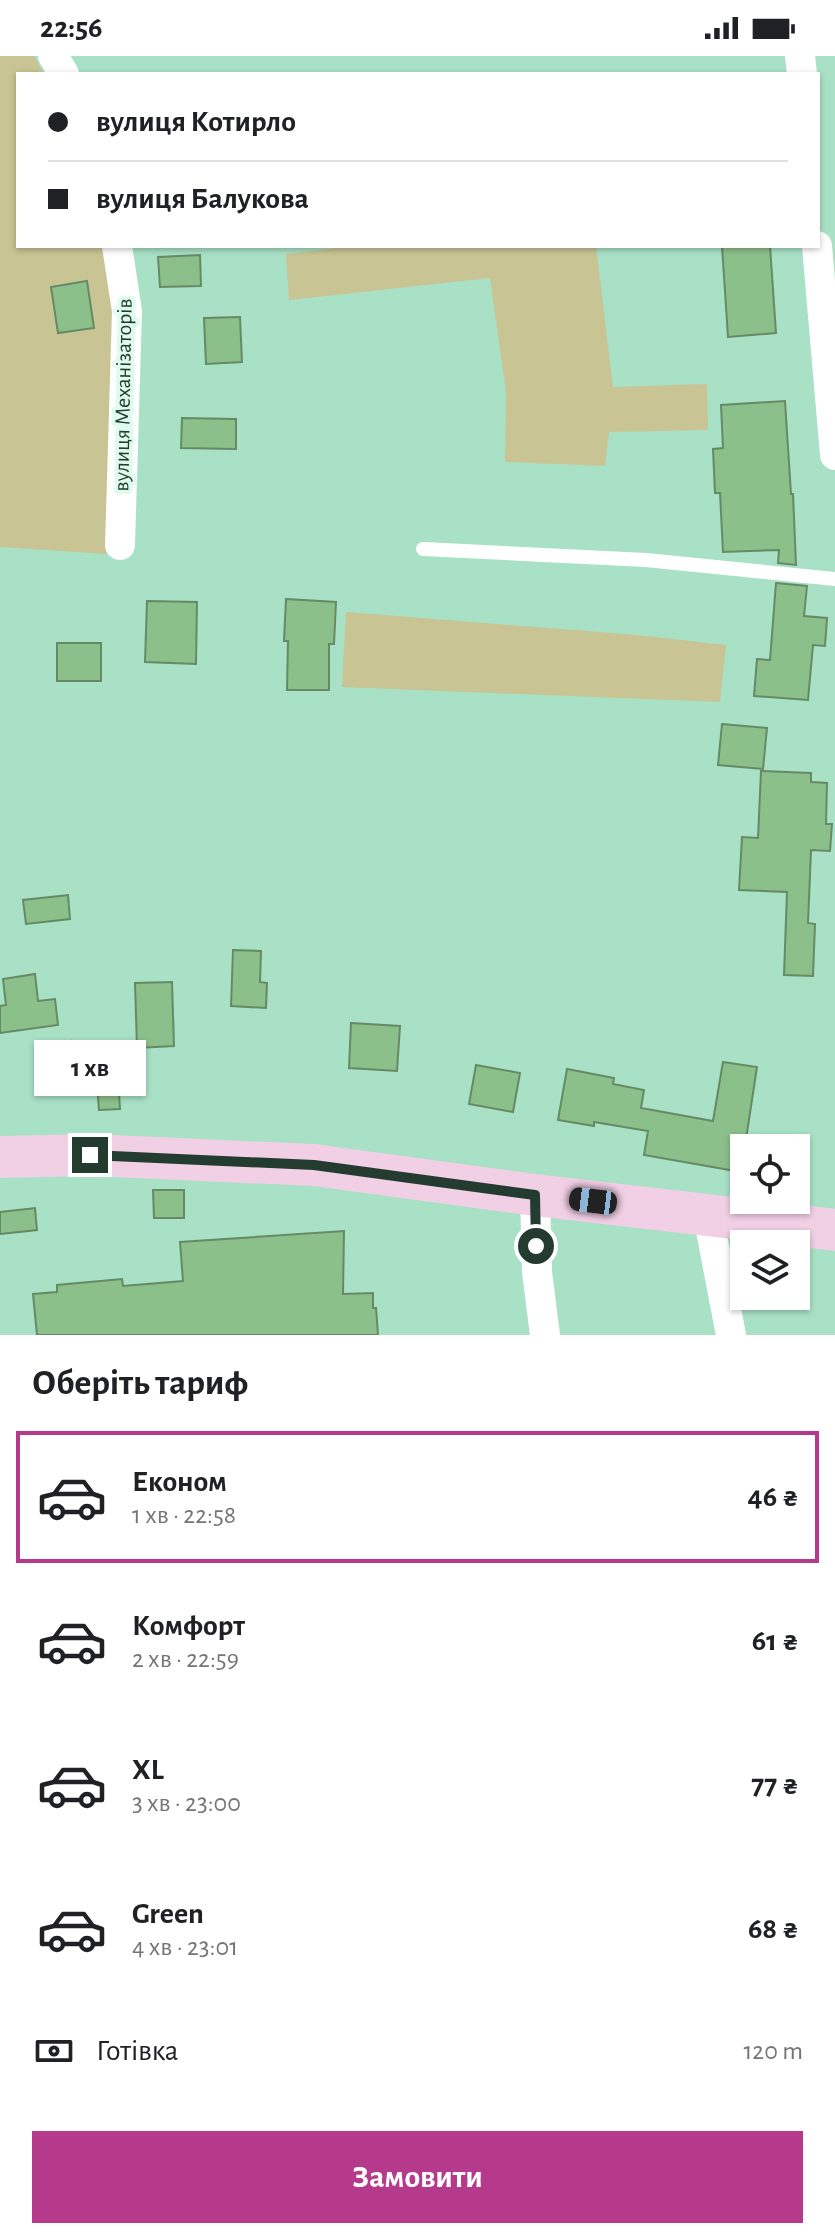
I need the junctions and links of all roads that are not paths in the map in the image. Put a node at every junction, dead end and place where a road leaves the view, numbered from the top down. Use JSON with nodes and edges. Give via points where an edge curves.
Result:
{"nodes":[{"id":1,"x":117,"y":248,"type":"edge"},
{"id":2,"x":817,"y":248,"type":"edge"},
{"id":3,"x":835,"y":455,"type":"edge"},
{"id":4,"x":120,"y":545,"type":"dead end"},
{"id":5,"x":423,"y":549,"type":"dead end"},
{"id":6,"x":835,"y":579,"type":"edge"},
{"id":7,"x":0,"y":1157,"type":"edge"},
{"id":8,"x":535,"y":1195,"type":"junction"},
{"id":9,"x":708,"y":1215,"type":"junction"},
{"id":10,"x":835,"y":1230,"type":"edge"},
{"id":11,"x":545,"y":1335,"type":"edge"},
{"id":12,"x":731,"y":1335,"type":"edge"}],
"edges":[{"from":1,"to":4,"type":"street","name":"вулиця Механізаторів","via":[[127,311]]},
{"from":2,"to":3,"type":"street"},
{"from":5,"to":6,"type":"lane","via":[[646,560]]},
{"from":7,"to":8,"type":"main road","via":[[90,1155],[314,1165]]},
{"from":8,"to":9,"type":"main road"},
{"from":8,"to":11,"type":"street"},
{"from":9,"to":10,"type":"main road"},
{"from":9,"to":12,"type":"street"}]}
